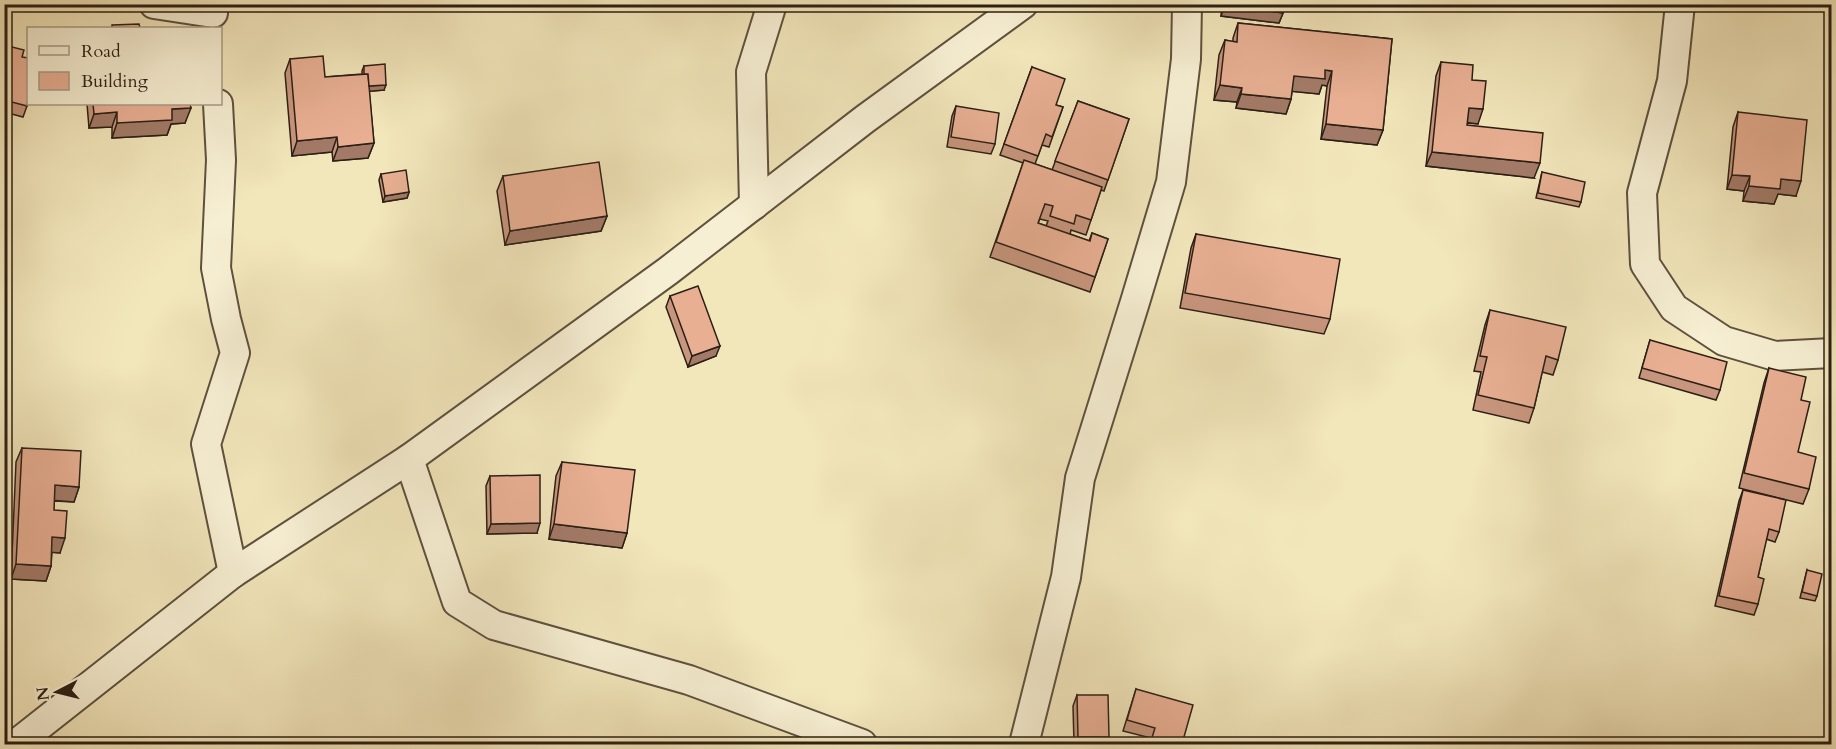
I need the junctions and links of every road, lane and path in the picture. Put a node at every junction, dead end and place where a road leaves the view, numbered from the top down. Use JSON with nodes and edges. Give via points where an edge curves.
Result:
{"nodes":[{"id":1,"x":154,"y":4,"type":"edge"},
{"id":2,"x":772,"y":4,"type":"edge"},
{"id":3,"x":1023,"y":4,"type":"edge"},
{"id":4,"x":1187,"y":4,"type":"edge"},
{"id":5,"x":1680,"y":4,"type":"edge"},
{"id":6,"x":213,"y":15,"type":"edge"},
{"id":7,"x":218,"y":105,"type":"edge"},
{"id":8,"x":754,"y":205,"type":"junction"},
{"id":9,"x":1832,"y":353,"type":"edge"},
{"id":10,"x":410,"y":459,"type":"junction"},
{"id":11,"x":232,"y":573,"type":"junction"},
{"id":12,"x":16,"y":744,"type":"edge"},
{"id":13,"x":862,"y":744,"type":"edge"},
{"id":14,"x":1024,"y":744,"type":"edge"}],
"edges":[{"from":1,"to":6,"type":"street"},
{"from":2,"to":8,"type":"street","via":[[751,72]]},
{"from":3,"to":8,"type":"street"},
{"from":4,"to":14,"type":"street","via":[[1186,59],[1171,182],[1080,478],[1066,576]]},
{"from":5,"to":9,"type":"street","via":[[1672,81],[1642,193],[1645,264],[1674,308],[1724,341],[1776,356]]},
{"from":7,"to":11,"type":"street","via":[[222,160],[216,268],[235,353],[206,444]]},
{"from":8,"to":10,"type":"street"},
{"from":10,"to":11,"type":"street"},
{"from":10,"to":13,"type":"street","via":[[457,603],[494,625],[689,680]]},
{"from":11,"to":12,"type":"street"}]}
